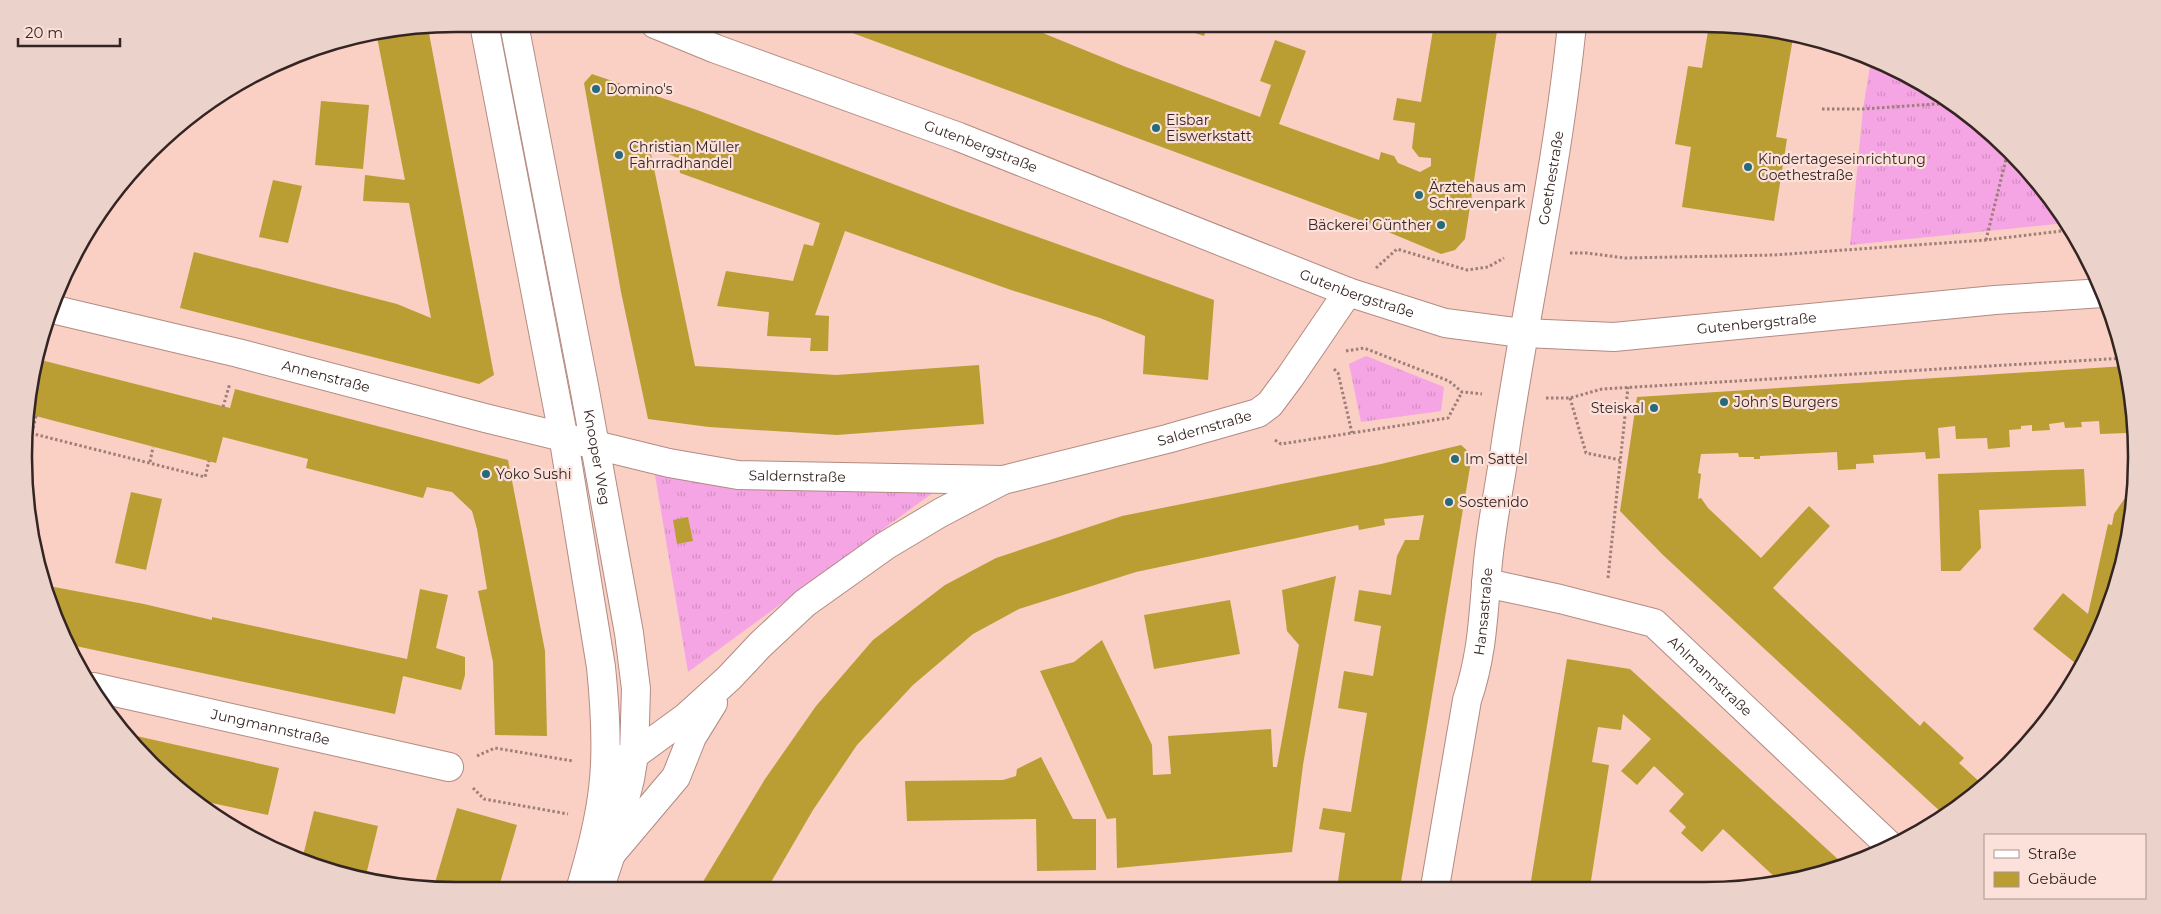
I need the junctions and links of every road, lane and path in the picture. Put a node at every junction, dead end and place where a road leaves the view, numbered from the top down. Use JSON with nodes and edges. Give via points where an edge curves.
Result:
{"nodes":[{"id":1,"x":486,"y":32,"type":"edge"},
{"id":2,"x":516,"y":32,"type":"edge"},
{"id":3,"x":675,"y":32,"type":"edge"},
{"id":4,"x":1571,"y":32,"type":"edge"},
{"id":5,"x":1940,"y":104,"type":"edge"},
{"id":6,"x":1822,"y":109,"type":"dead end"},
{"id":7,"x":2006,"y":159,"type":"edge"},
{"id":8,"x":2063,"y":231,"type":"edge"},
{"id":9,"x":1986,"y":240,"type":"junction"},
{"id":10,"x":1397,"y":249,"type":"dead end"},
{"id":11,"x":1538,"y":254,"type":"junction"},
{"id":12,"x":1348,"y":292,"type":"junction"},
{"id":13,"x":2095,"y":294,"type":"edge"},
{"id":14,"x":59,"y":311,"type":"edge"},
{"id":15,"x":1522,"y":332,"type":"junction"},
{"id":16,"x":1338,"y":354,"type":"dead end"},
{"id":17,"x":2117,"y":358,"type":"edge"},
{"id":18,"x":1332,"y":367,"type":"dead end"},
{"id":19,"x":1628,"y":387,"type":"junction"},
{"id":20,"x":36,"y":416,"type":"dead end"},
{"id":21,"x":1244,"y":418,"type":"junction"},
{"id":22,"x":33,"y":429,"type":"edge"},
{"id":23,"x":32,"y":433,"type":"edge"},
{"id":24,"x":1352,"y":433,"type":"junction"},
{"id":25,"x":563,"y":435,"type":"junction"},
{"id":26,"x":595,"y":444,"type":"junction"},
{"id":27,"x":153,"y":447,"type":"dead end"},
{"id":28,"x":1620,"y":460,"type":"junction"},
{"id":29,"x":209,"y":461,"type":"dead end"},
{"id":30,"x":150,"y":462,"type":"junction"},
{"id":31,"x":1003,"y":480,"type":"junction"},
{"id":32,"x":1486,"y":583,"type":"junction"},
{"id":33,"x":1605,"y":610,"type":"junction"},
{"id":34,"x":729,"y":678,"type":"junction"},
{"id":35,"x":101,"y":689,"type":"edge"},
{"id":36,"x":634,"y":755,"type":"junction"},
{"id":37,"x":604,"y":766,"type":"junction"},
{"id":38,"x":449,"y":767,"type":"junction"},
{"id":39,"x":598,"y":820,"type":"junction"},
{"id":40,"x":1885,"y":841,"type":"edge"},
{"id":41,"x":611,"y":854,"type":"junction"},
{"id":42,"x":582,"y":882,"type":"edge"},
{"id":43,"x":602,"y":882,"type":"edge"},
{"id":44,"x":1436,"y":882,"type":"edge"}],
"edges":[{"from":1,"to":25,"type":"street"},
{"from":2,"to":26,"type":"street","name":"Knooper Weg"},
{"from":3,"to":12,"type":"street","name":"Gutenbergstraße","via":[[959,137]]},
{"from":4,"to":11,"type":"street","name":"Goethestraße","via":[[1563,104]]},
{"from":5,"to":6,"type":"path"},
{"from":7,"to":9,"type":"path"},
{"from":8,"to":9,"type":"path"},
{"from":9,"to":11,"type":"path","via":[[1774,255],[1625,258],[1586,253]]},
{"from":10,"to":11,"type":"path","via":[[1467,270],[1488,266],[1509,255]]},
{"from":11,"to":15,"type":"street","name":"Goethestraße"},
{"from":12,"to":15,"type":"street","name":"Gutenbergstraße","via":[[1445,323]]},
{"from":12,"to":21,"type":"street","name":"Saldernstraße","via":[[1270,404]]},
{"from":13,"to":15,"type":"street","name":"Gutenbergstraße","via":[[1614,337]]},
{"from":14,"to":25,"type":"street","name":"Annenstraße"},
{"from":15,"to":32,"type":"street","name":"Hansastraße"},
{"from":16,"to":24,"type":"path","via":[[1364,348],[1449,381],[1462,392],[1448,418]]},
{"from":17,"to":19,"type":"path"},
{"from":18,"to":24,"type":"path","via":[[1338,373]]},
{"from":19,"to":28,"type":"path"},
{"from":19,"to":28,"type":"path","via":[[1602,389],[1570,398],[1586,454]]},
{"from":20,"to":22,"type":"path"},
{"from":21,"to":24,"type":"path","via":[[1281,444]]},
{"from":21,"to":31,"type":"street","name":"Saldernstraße"},
{"from":23,"to":30,"type":"path"},
{"from":25,"to":26,"type":"street","name":"Annenstraße"},
{"from":25,"to":37,"type":"street","via":[[601,667]]},
{"from":26,"to":31,"type":"street","name":"Saldernstraße","via":[[669,463],[738,475]]},
{"from":26,"to":36,"type":"street","name":"Knooper Weg","via":[[629,633],[636,689]]},
{"from":27,"to":30,"type":"path"},
{"from":28,"to":33,"type":"path"},
{"from":29,"to":30,"type":"path","via":[[205,476]]},
{"from":31,"to":34,"type":"street","name":"Saldernstraße","via":[[884,546],[846,573],[805,603]]},
{"from":32,"to":33,"type":"street","name":"Ahlmannstraße"},
{"from":32,"to":44,"type":"street","name":"Hansastraße","via":[[1486,609],[1477,672],[1467,700]]},
{"from":33,"to":40,"type":"street","name":"Ahlmannstraße","via":[[1654,623]]},
{"from":34,"to":36,"type":"street","name":"Saldernstraße","via":[[686,717]]},
{"from":34,"to":41,"type":"street","name":"Saldernstraße","via":[[692,737],[676,777]]},
{"from":35,"to":38,"type":"street","name":"Jungmannstraße"},
{"from":36,"to":37,"type":"street","name":"Saldernstraße"},
{"from":36,"to":41,"type":"street","name":"Knooper Weg"},
{"from":37,"to":38,"type":"path","via":[[495,748]]},
{"from":37,"to":39,"type":"street"},
{"from":38,"to":39,"type":"path","via":[[484,799]]},
{"from":39,"to":42,"type":"street"},
{"from":41,"to":43,"type":"street","name":"Knooper Weg"}]}
